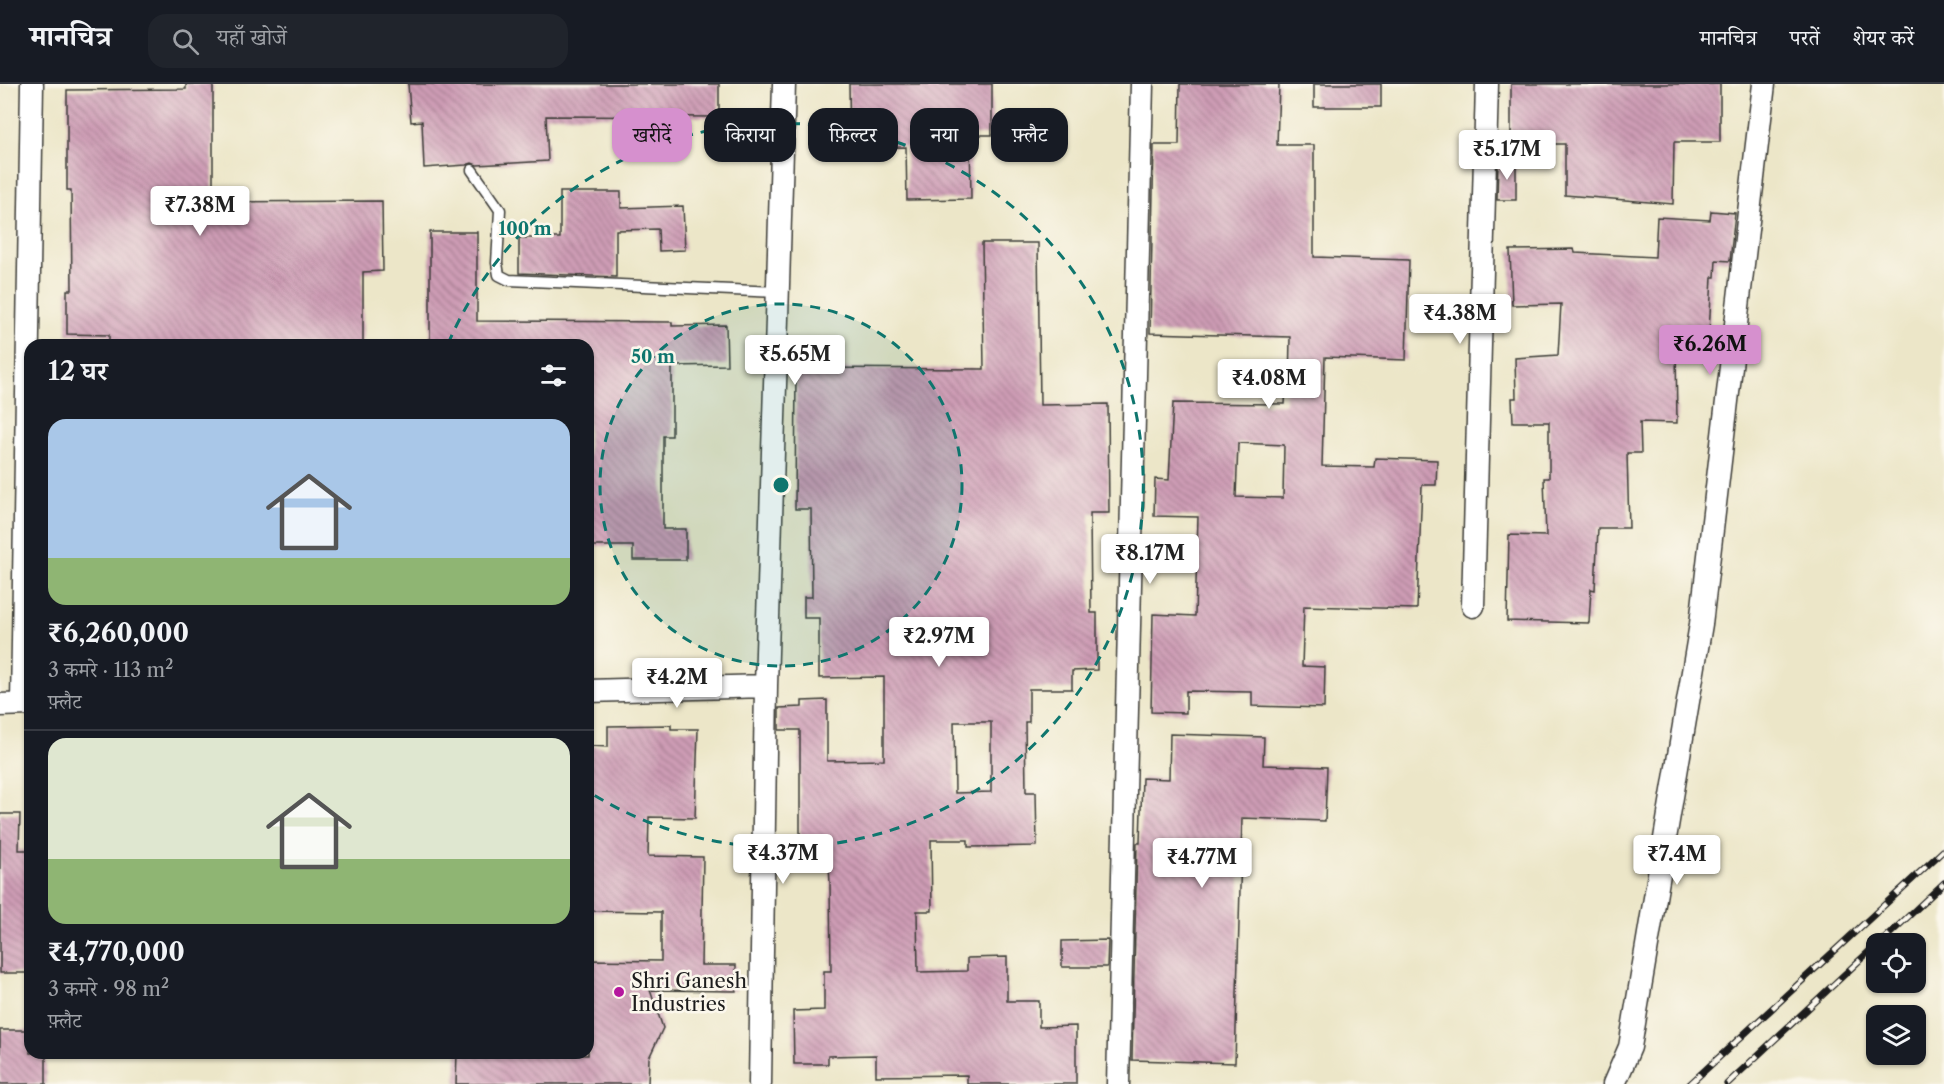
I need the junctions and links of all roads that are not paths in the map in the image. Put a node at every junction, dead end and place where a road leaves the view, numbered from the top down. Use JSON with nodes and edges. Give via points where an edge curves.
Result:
{"nodes":[{"id":1,"x":32,"y":84,"type":"edge"},
{"id":2,"x":784,"y":84,"type":"edge"},
{"id":3,"x":1142,"y":84,"type":"edge"},
{"id":4,"x":1488,"y":84,"type":"edge"},
{"id":5,"x":1764,"y":84,"type":"edge"},
{"id":6,"x":472,"y":170,"type":"dead end"},
{"id":7,"x":778,"y":292,"type":"junction"},
{"id":8,"x":26,"y":339,"type":"edge"},
{"id":9,"x":24,"y":415,"type":"edge"},
{"id":10,"x":1473,"y":606,"type":"dead end"},
{"id":11,"x":766,"y":686,"type":"junction"},
{"id":12,"x":594,"y":691,"type":"edge"},
{"id":13,"x":17,"y":704,"type":"edge"},
{"id":14,"x":760,"y":1084,"type":"edge"},
{"id":15,"x":1118,"y":1084,"type":"edge"},
{"id":16,"x":1614,"y":1084,"type":"edge"}],
"edges":[{"from":1,"to":8,"type":"street"},
{"from":2,"to":7,"type":"street"},
{"from":3,"to":15,"type":"street"},
{"from":4,"to":10,"type":"street"},
{"from":5,"to":16,"type":"street","via":[[1695,663],[1630,1047]]},
{"from":6,"to":7,"type":"lane","via":[[500,210],[497,263],[499,275],[509,280]]},
{"from":7,"to":11,"type":"street"},
{"from":9,"to":13,"type":"street"},
{"from":11,"to":12,"type":"street"},
{"from":11,"to":14,"type":"street"}]}
